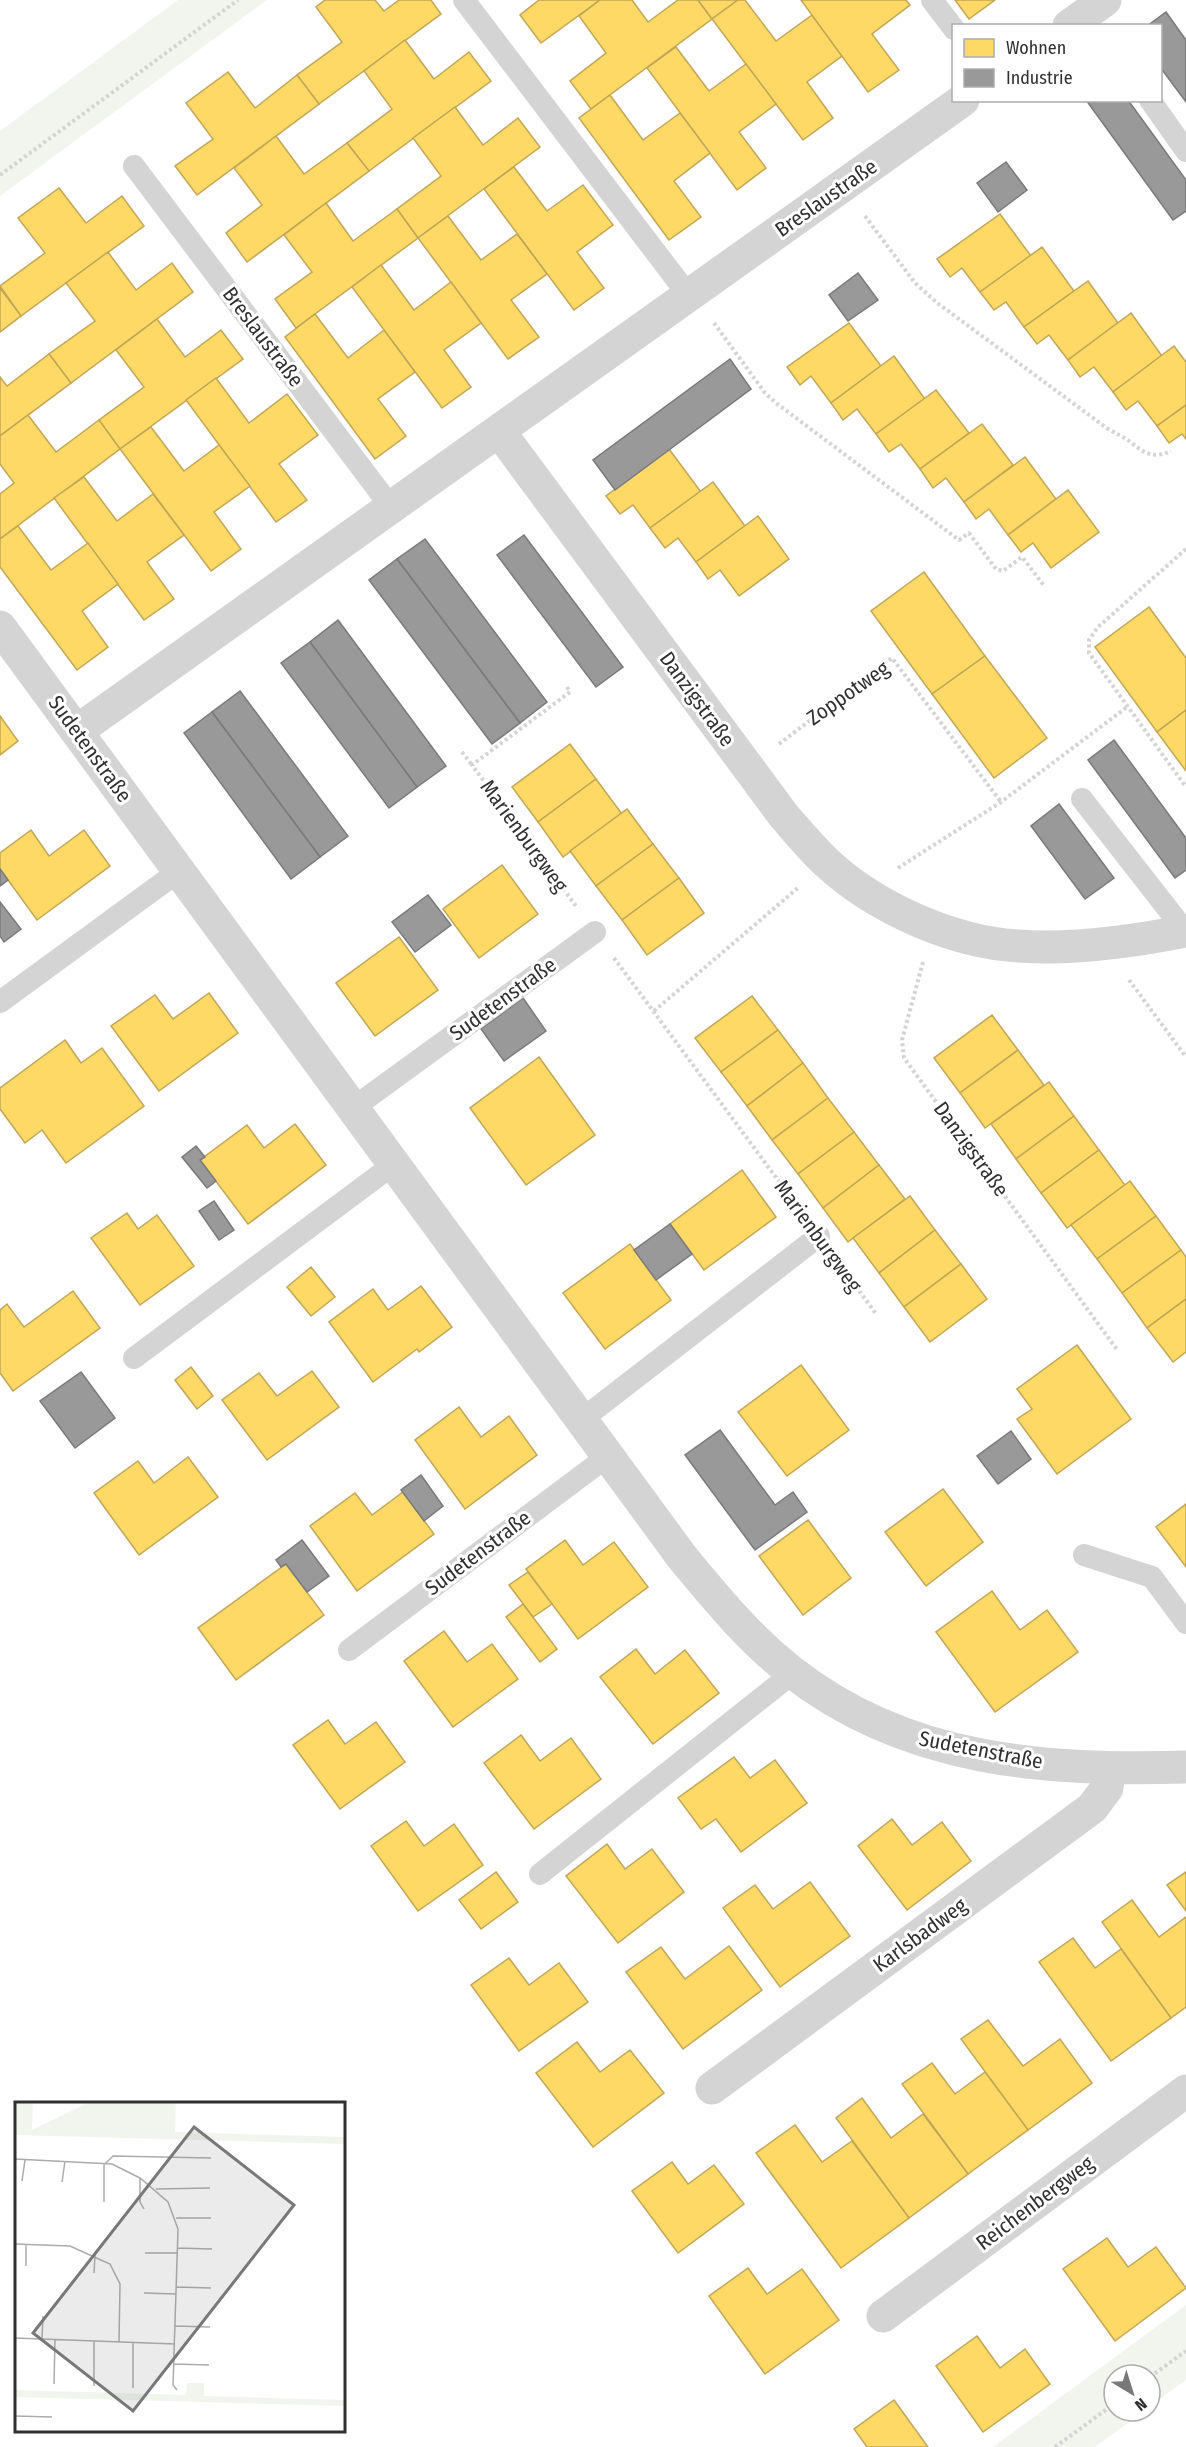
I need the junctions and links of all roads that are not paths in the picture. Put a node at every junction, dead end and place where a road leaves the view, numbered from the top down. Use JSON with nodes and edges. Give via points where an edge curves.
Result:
{"nodes":[{"id":1,"x":464,"y":0,"type":"edge"},
{"id":2,"x":932,"y":0,"type":"edge"},
{"id":3,"x":952,"y":25,"type":"edge"},
{"id":4,"x":960,"y":102,"type":"edge"},
{"id":5,"x":1151,"y":102,"type":"edge"},
{"id":6,"x":1186,"y":151,"type":"edge"},
{"id":7,"x":134,"y":166,"type":"dead end"},
{"id":8,"x":689,"y":296,"type":"junction"},
{"id":9,"x":499,"y":431,"type":"junction"},
{"id":10,"x":391,"y":507,"type":"junction"},
{"id":11,"x":0,"y":627,"type":"edge"},
{"id":12,"x":77,"y":731,"type":"junction"},
{"id":13,"x":1082,"y":799,"type":"dead end"},
{"id":14,"x":179,"y":871,"type":"junction"},
{"id":15,"x":1185,"y":931,"type":"edge"},
{"id":16,"x":595,"y":932,"type":"road end"},
{"id":17,"x":0,"y":1002,"type":"edge"},
{"id":18,"x":353,"y":1108,"type":"junction"},
{"id":19,"x":394,"y":1164,"type":"junction"},
{"id":20,"x":819,"y":1236,"type":"road end"},
{"id":21,"x":134,"y":1358,"type":"dead end"},
{"id":22,"x":581,"y":1420,"type":"junction"},
{"id":23,"x":608,"y":1456,"type":"junction"},
{"id":24,"x":1084,"y":1555,"type":"dead end"},
{"id":25,"x":1186,"y":1623,"type":"edge"},
{"id":26,"x":349,"y":1650,"type":"dead end"},
{"id":27,"x":793,"y":1673,"type":"junction"},
{"id":28,"x":1186,"y":1767,"type":"edge"},
{"id":29,"x":1109,"y":1769,"type":"junction"},
{"id":30,"x":540,"y":1874,"type":"dead end"},
{"id":31,"x":712,"y":2088,"type":"dead end"},
{"id":32,"x":1186,"y":2091,"type":"edge"},
{"id":33,"x":883,"y":2316,"type":"dead end"}],
"edges":[{"from":1,"to":8,"type":"lane"},
{"from":2,"to":3,"type":"lane"},
{"from":4,"to":8,"type":"street","name":"Breslaustraße"},
{"from":5,"to":6,"type":"lane"},
{"from":7,"to":10,"type":"lane","name":"Breslaustraße"},
{"from":8,"to":9,"type":"street","name":"Breslaustraße"},
{"from":9,"to":10,"type":"street","name":"Breslaustraße"},
{"from":9,"to":15,"type":"street","name":"Danzigstraße","via":[[784,816],[828,863],[862,891],[932,926],[1016,946],[1112,944]]},
{"from":10,"to":12,"type":"street","name":"Breslaustraße"},
{"from":11,"to":12,"type":"street","name":"Sudetenstraße"},
{"from":12,"to":14,"type":"street","name":"Sudetenstraße"},
{"from":13,"to":15,"type":"lane"},
{"from":14,"to":17,"type":"lane"},
{"from":14,"to":18,"type":"street","name":"Sudetenstraße"},
{"from":16,"to":18,"type":"lane","name":"Sudetenstraße"},
{"from":18,"to":19,"type":"street","name":"Sudetenstraße"},
{"from":19,"to":21,"type":"lane"},
{"from":19,"to":22,"type":"street","name":"Sudetenstraße"},
{"from":20,"to":22,"type":"lane"},
{"from":22,"to":23,"type":"street","name":"Sudetenstraße"},
{"from":23,"to":26,"type":"lane","name":"Sudetenstraße"},
{"from":23,"to":27,"type":"street","name":"Sudetenstraße","via":[[717,1599],[749,1635]]},
{"from":24,"to":25,"type":"lane","via":[[1152,1577]]},
{"from":27,"to":29,"type":"street","name":"Sudetenstraße","via":[[887,1729],[942,1746],[1023,1763]]},
{"from":27,"to":30,"type":"lane"},
{"from":28,"to":29,"type":"street","name":"Sudetenstraße"},
{"from":29,"to":31,"type":"street","name":"Karlsbadweg","via":[[1107,1788],[1092,1808]]},
{"from":32,"to":33,"type":"street","name":"Reichenbergweg"}]}
